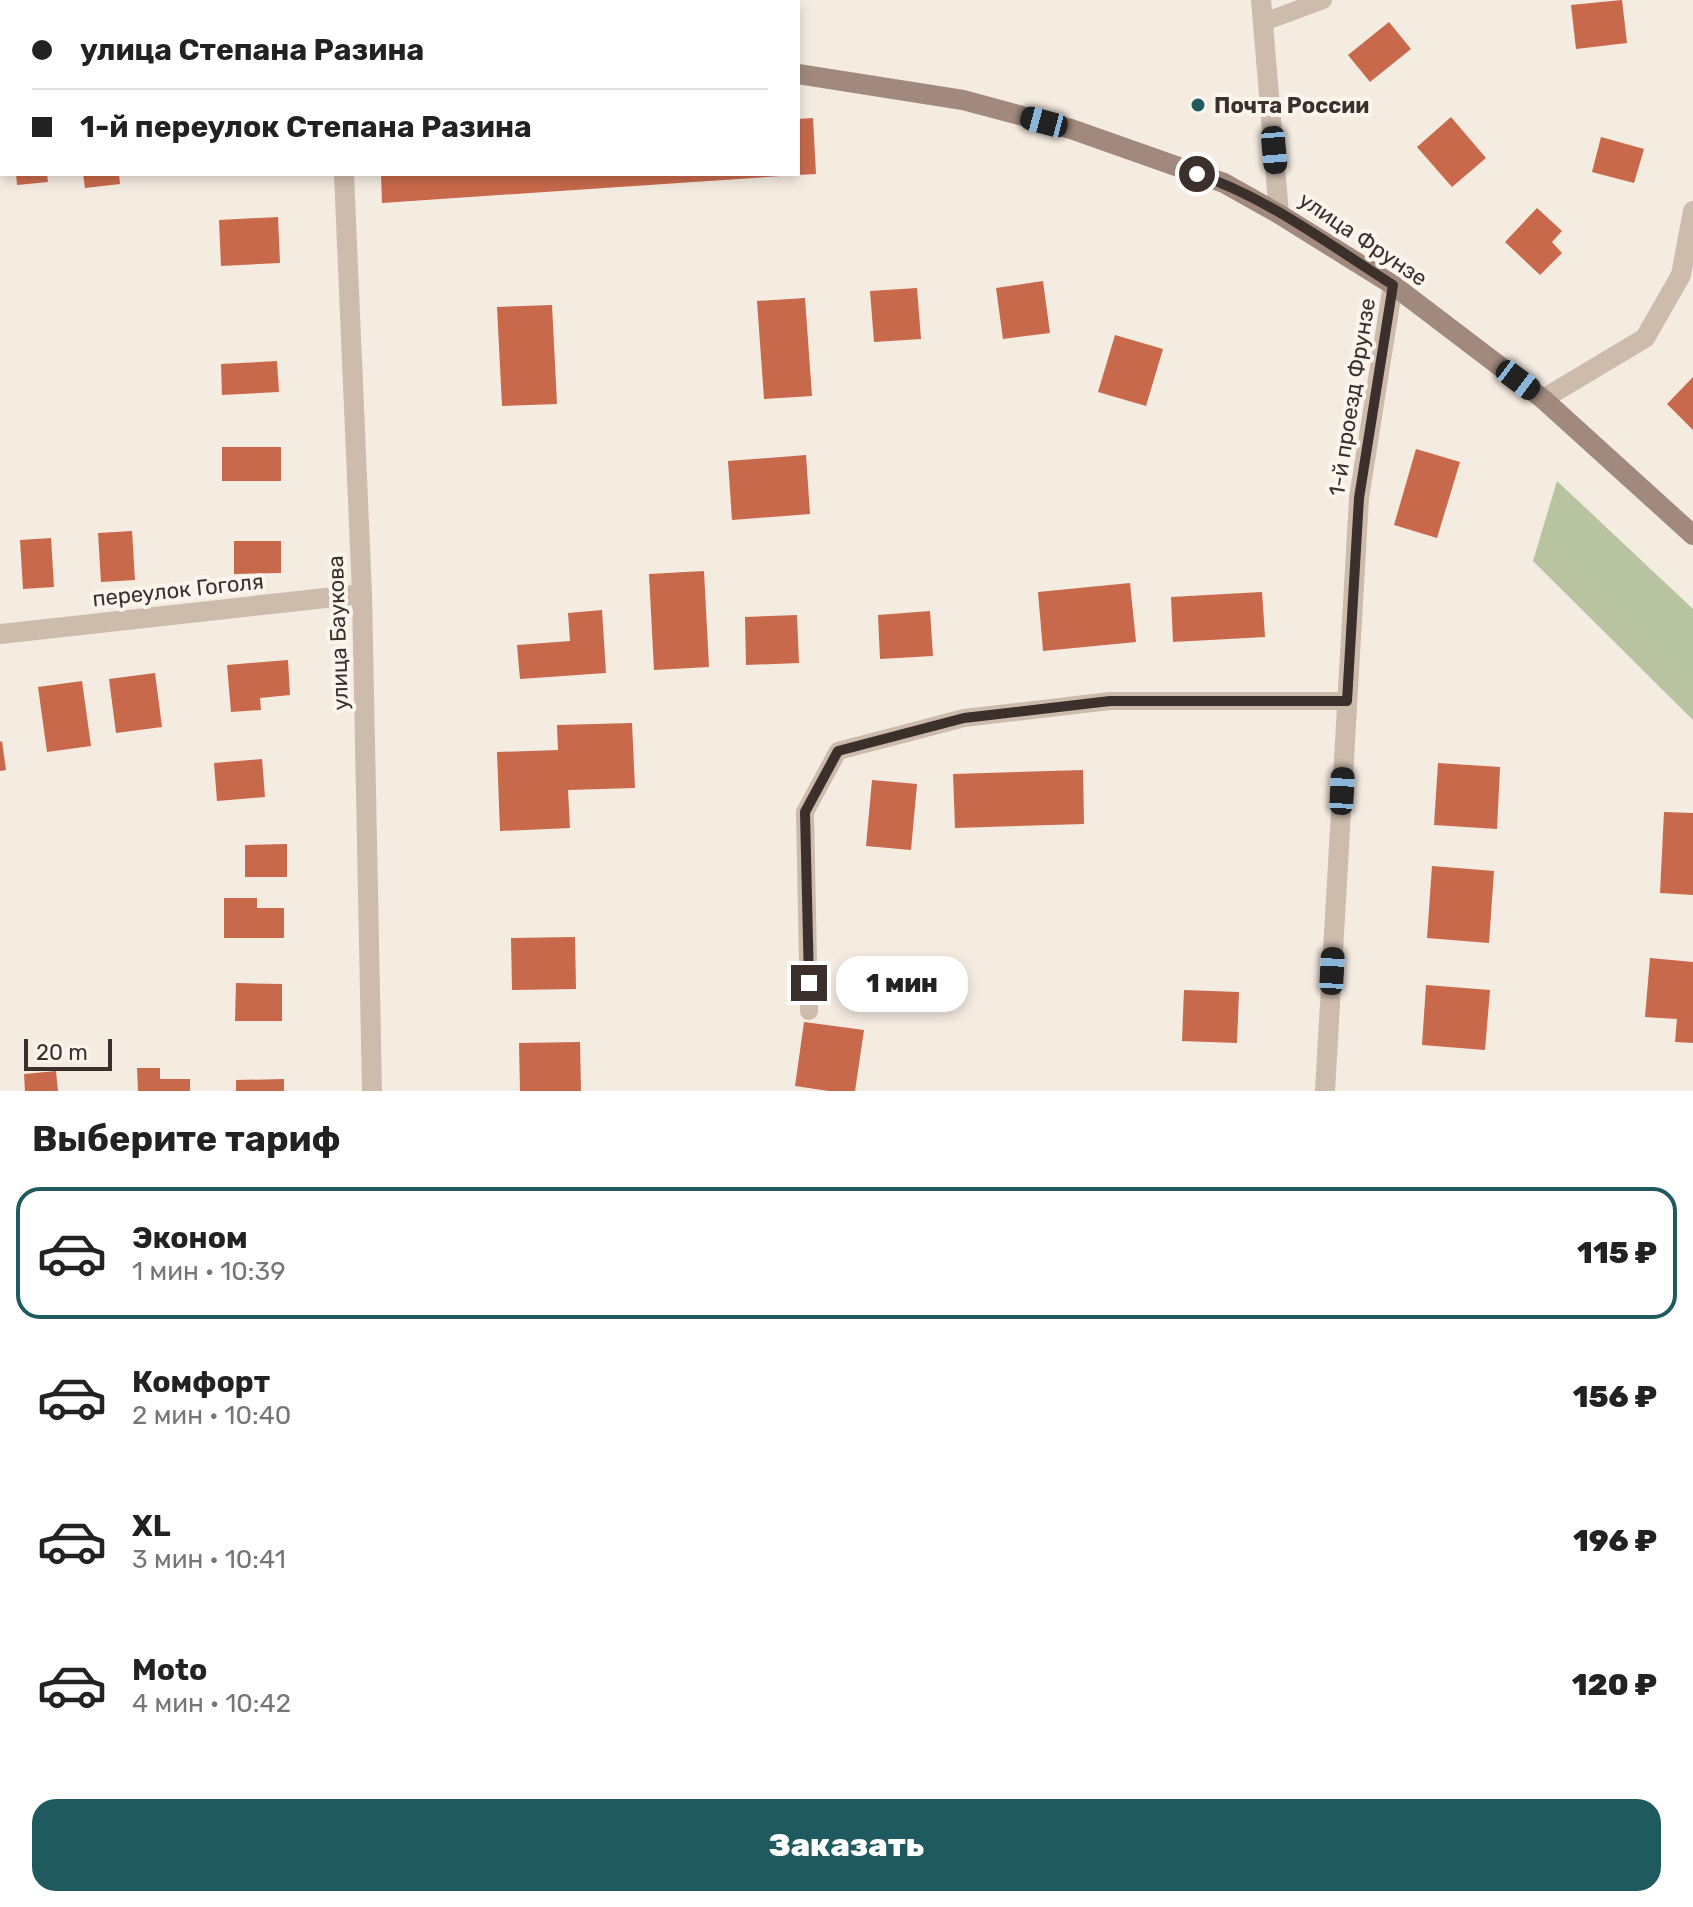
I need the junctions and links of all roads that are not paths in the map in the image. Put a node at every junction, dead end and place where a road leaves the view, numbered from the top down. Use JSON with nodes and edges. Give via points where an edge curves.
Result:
{"nodes":[{"id":1,"x":1261,"y":0,"type":"edge"},
{"id":2,"x":1323,"y":0,"type":"edge"},
{"id":3,"x":1264,"y":22,"type":"junction"},
{"id":4,"x":800,"y":74,"type":"edge"},
{"id":5,"x":344,"y":176,"type":"edge"},
{"id":6,"x":1693,"y":211,"type":"edge"},
{"id":7,"x":1279,"y":214,"type":"junction"},
{"id":8,"x":1393,"y":285,"type":"junction"},
{"id":9,"x":1543,"y":399,"type":"junction"},
{"id":10,"x":1693,"y":535,"type":"edge"},
{"id":11,"x":362,"y":594,"type":"junction"},
{"id":12,"x":0,"y":634,"type":"edge"},
{"id":13,"x":1347,"y":701,"type":"junction"},
{"id":14,"x":809,"y":1011,"type":"dead end"},
{"id":15,"x":372,"y":1091,"type":"edge"},
{"id":16,"x":1325,"y":1091,"type":"edge"}],
"edges":[{"from":1,"to":3,"type":"street","name":"улица Фрунзе"},
{"from":2,"to":3,"type":"lane"},
{"from":3,"to":7,"type":"street","name":"улица Фрунзе"},
{"from":4,"to":7,"type":"street","via":[[963,100],[1071,129],[1224,183]]},
{"from":5,"to":11,"type":"street","name":"улица Баукова"},
{"from":6,"to":9,"type":"street","via":[[1681,275],[1645,338]]},
{"from":7,"to":8,"type":"street","name":"улица Фрунзе"},
{"from":8,"to":9,"type":"street","name":"улица Фрунзе"},
{"from":8,"to":13,"type":"street","name":"1-й проезд Фрунзе","via":[[1359,498]]},
{"from":9,"to":10,"type":"street","name":"улица Фрунзе"},
{"from":11,"to":12,"type":"street","name":"переулок Гоголя"},
{"from":11,"to":15,"type":"street","name":"улица Баукова"},
{"from":13,"to":14,"type":"lane","via":[[1110,701],[964,718],[838,751],[805,812]]},
{"from":13,"to":16,"type":"street","name":"1-й проезд Фрунзе"}]}
